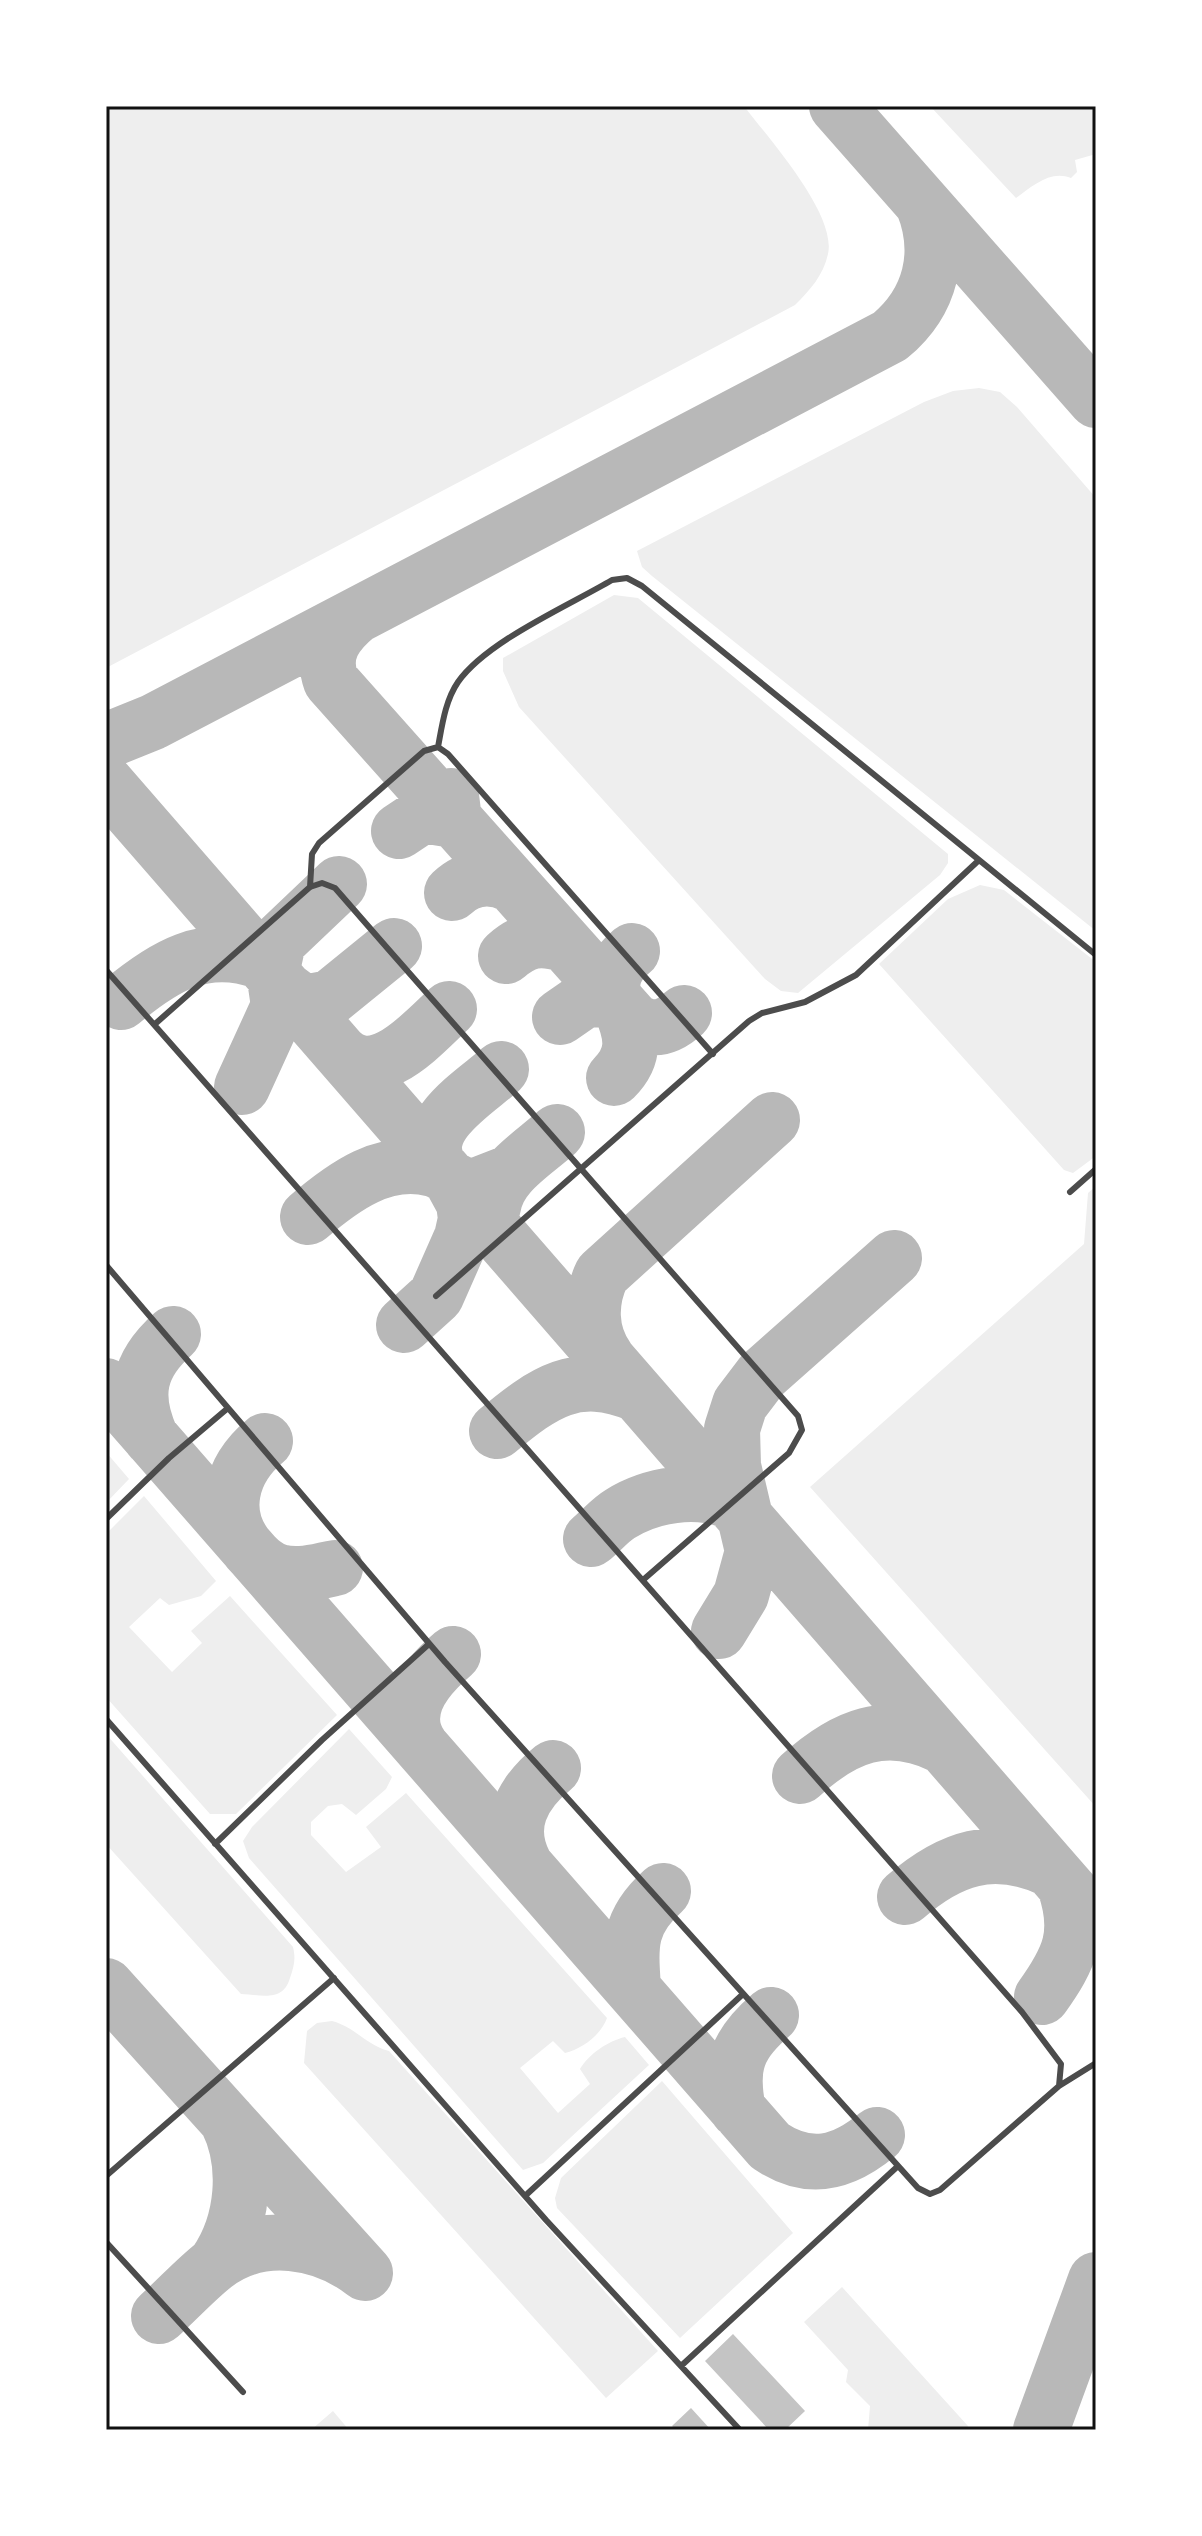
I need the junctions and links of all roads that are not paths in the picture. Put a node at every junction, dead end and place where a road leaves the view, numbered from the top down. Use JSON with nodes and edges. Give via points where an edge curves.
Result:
{"nodes":[{"id":1,"x":438,"y":747,"type":"junction"},
{"id":2,"x":978,"y":861,"type":"junction"},
{"id":3,"x":310,"y":887,"type":"junction"},
{"id":4,"x":1096,"y":955,"type":"edge"},
{"id":5,"x":106,"y":970,"type":"edge"},
{"id":6,"x":155,"y":1024,"type":"junction"},
{"id":7,"x":713,"y":1054,"type":"junction"},
{"id":8,"x":581,"y":1168,"type":"junction"},
{"id":9,"x":1096,"y":1169,"type":"edge"},
{"id":10,"x":1070,"y":1192,"type":"dead end"},
{"id":11,"x":106,"y":1265,"type":"edge"},
{"id":12,"x":436,"y":1296,"type":"dead end"},
{"id":13,"x":228,"y":1408,"type":"junction"},
{"id":14,"x":106,"y":1519,"type":"edge"},
{"id":15,"x":643,"y":1580,"type":"junction"},
{"id":16,"x":429,"y":1644,"type":"junction"},
{"id":17,"x":106,"y":1719,"type":"edge"},
{"id":18,"x":215,"y":1844,"type":"junction"},
{"id":19,"x":334,"y":1978,"type":"junction"},
{"id":20,"x":743,"y":1994,"type":"junction"},
{"id":21,"x":1096,"y":2063,"type":"edge"},
{"id":22,"x":1059,"y":2086,"type":"junction"},
{"id":23,"x":898,"y":2166,"type":"junction"},
{"id":24,"x":106,"y":2176,"type":"edge"},
{"id":25,"x":525,"y":2196,"type":"junction"},
{"id":26,"x":106,"y":2242,"type":"edge"},
{"id":27,"x":681,"y":2366,"type":"junction"},
{"id":28,"x":243,"y":2392,"type":"dead end"},
{"id":29,"x":740,"y":2430,"type":"edge"}],
"edges":[{"from":1,"to":2,"type":"lane","via":[[457,683],[482,656],[612,580],[627,578]]},
{"from":1,"to":3,"type":"lane","via":[[424,751],[319,843],[312,854]]},
{"from":1,"to":7,"type":"lane"},
{"from":2,"to":4,"type":"lane"},
{"from":2,"to":7,"type":"lane","via":[[856,975],[805,1002],[762,1013]]},
{"from":3,"to":6,"type":"lane"},
{"from":3,"to":8,"type":"lane","via":[[322,883],[335,888]]},
{"from":5,"to":6,"type":"lane"},
{"from":6,"to":15,"type":"lane"},
{"from":7,"to":8,"type":"lane"},
{"from":8,"to":12,"type":"lane"},
{"from":8,"to":15,"type":"lane","via":[[798,1416],[802,1430],[789,1453]]},
{"from":9,"to":10,"type":"lane"},
{"from":11,"to":13,"type":"lane"},
{"from":13,"to":14,"type":"lane"},
{"from":13,"to":16,"type":"lane"},
{"from":15,"to":22,"type":"lane","via":[[1055,2052],[1061,2064]]},
{"from":16,"to":18,"type":"lane"},
{"from":16,"to":20,"type":"lane"},
{"from":17,"to":18,"type":"lane"},
{"from":18,"to":19,"type":"lane"},
{"from":19,"to":24,"type":"lane"},
{"from":19,"to":25,"type":"lane"},
{"from":20,"to":23,"type":"lane"},
{"from":20,"to":25,"type":"lane"},
{"from":21,"to":22,"type":"lane"},
{"from":22,"to":23,"type":"lane","via":[[940,2190],[930,2194],[918,2188]]},
{"from":23,"to":27,"type":"lane"},
{"from":25,"to":27,"type":"lane"},
{"from":26,"to":28,"type":"lane"},
{"from":27,"to":29,"type":"lane"}]}
